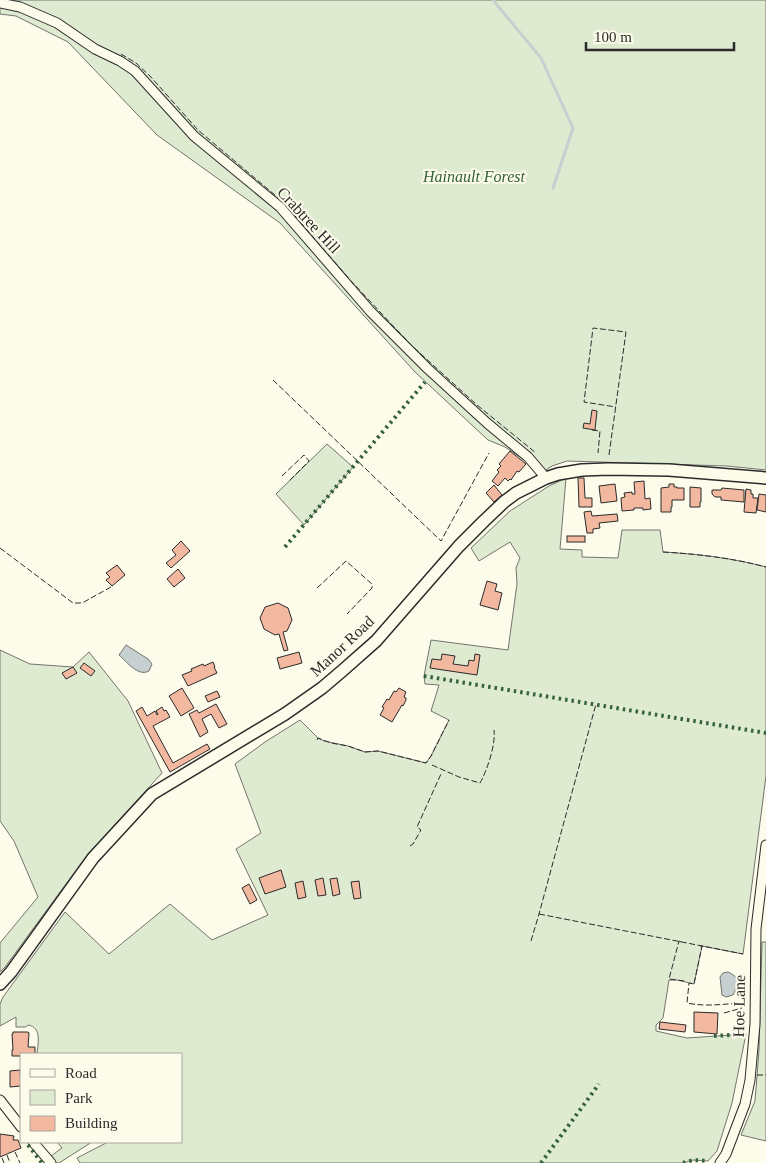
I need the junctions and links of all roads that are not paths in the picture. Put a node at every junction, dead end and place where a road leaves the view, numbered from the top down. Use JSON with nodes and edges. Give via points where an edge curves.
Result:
{"nodes":[{"id":1,"x":0,"y":4,"type":"edge"},
{"id":2,"x":546,"y":478,"type":"junction"},
{"id":3,"x":766,"y":478,"type":"edge"},
{"id":4,"x":766,"y":845,"type":"edge"},
{"id":5,"x":0,"y":984,"type":"edge"},
{"id":6,"x":0,"y":1100,"type":"edge"},
{"id":7,"x":20,"y":1126,"type":"edge"},
{"id":8,"x":35,"y":1143,"type":"edge"},
{"id":9,"x":51,"y":1163,"type":"edge"},
{"id":10,"x":720,"y":1163,"type":"edge"}],
"edges":[{"from":1,"to":2,"type":"street","name":"Crabtree Hill","via":[[20,7],[57,23],[135,71],[194,136],[280,207],[371,312],[428,369],[528,457]]},
{"from":2,"to":3,"type":"street","name":"Manor Road","via":[[582,470],[608,469]]},
{"from":2,"to":5,"type":"street","name":"Manor Road","via":[[516,493],[484,521],[376,641],[342,672],[285,714],[152,794],[93,858]]},
{"from":4,"to":10,"type":"street","name":"Hoe Lane","via":[[756,929],[755,1024],[750,1080],[745,1104]]},
{"from":6,"to":7,"type":"street"},
{"from":8,"to":9,"type":"street"}]}
